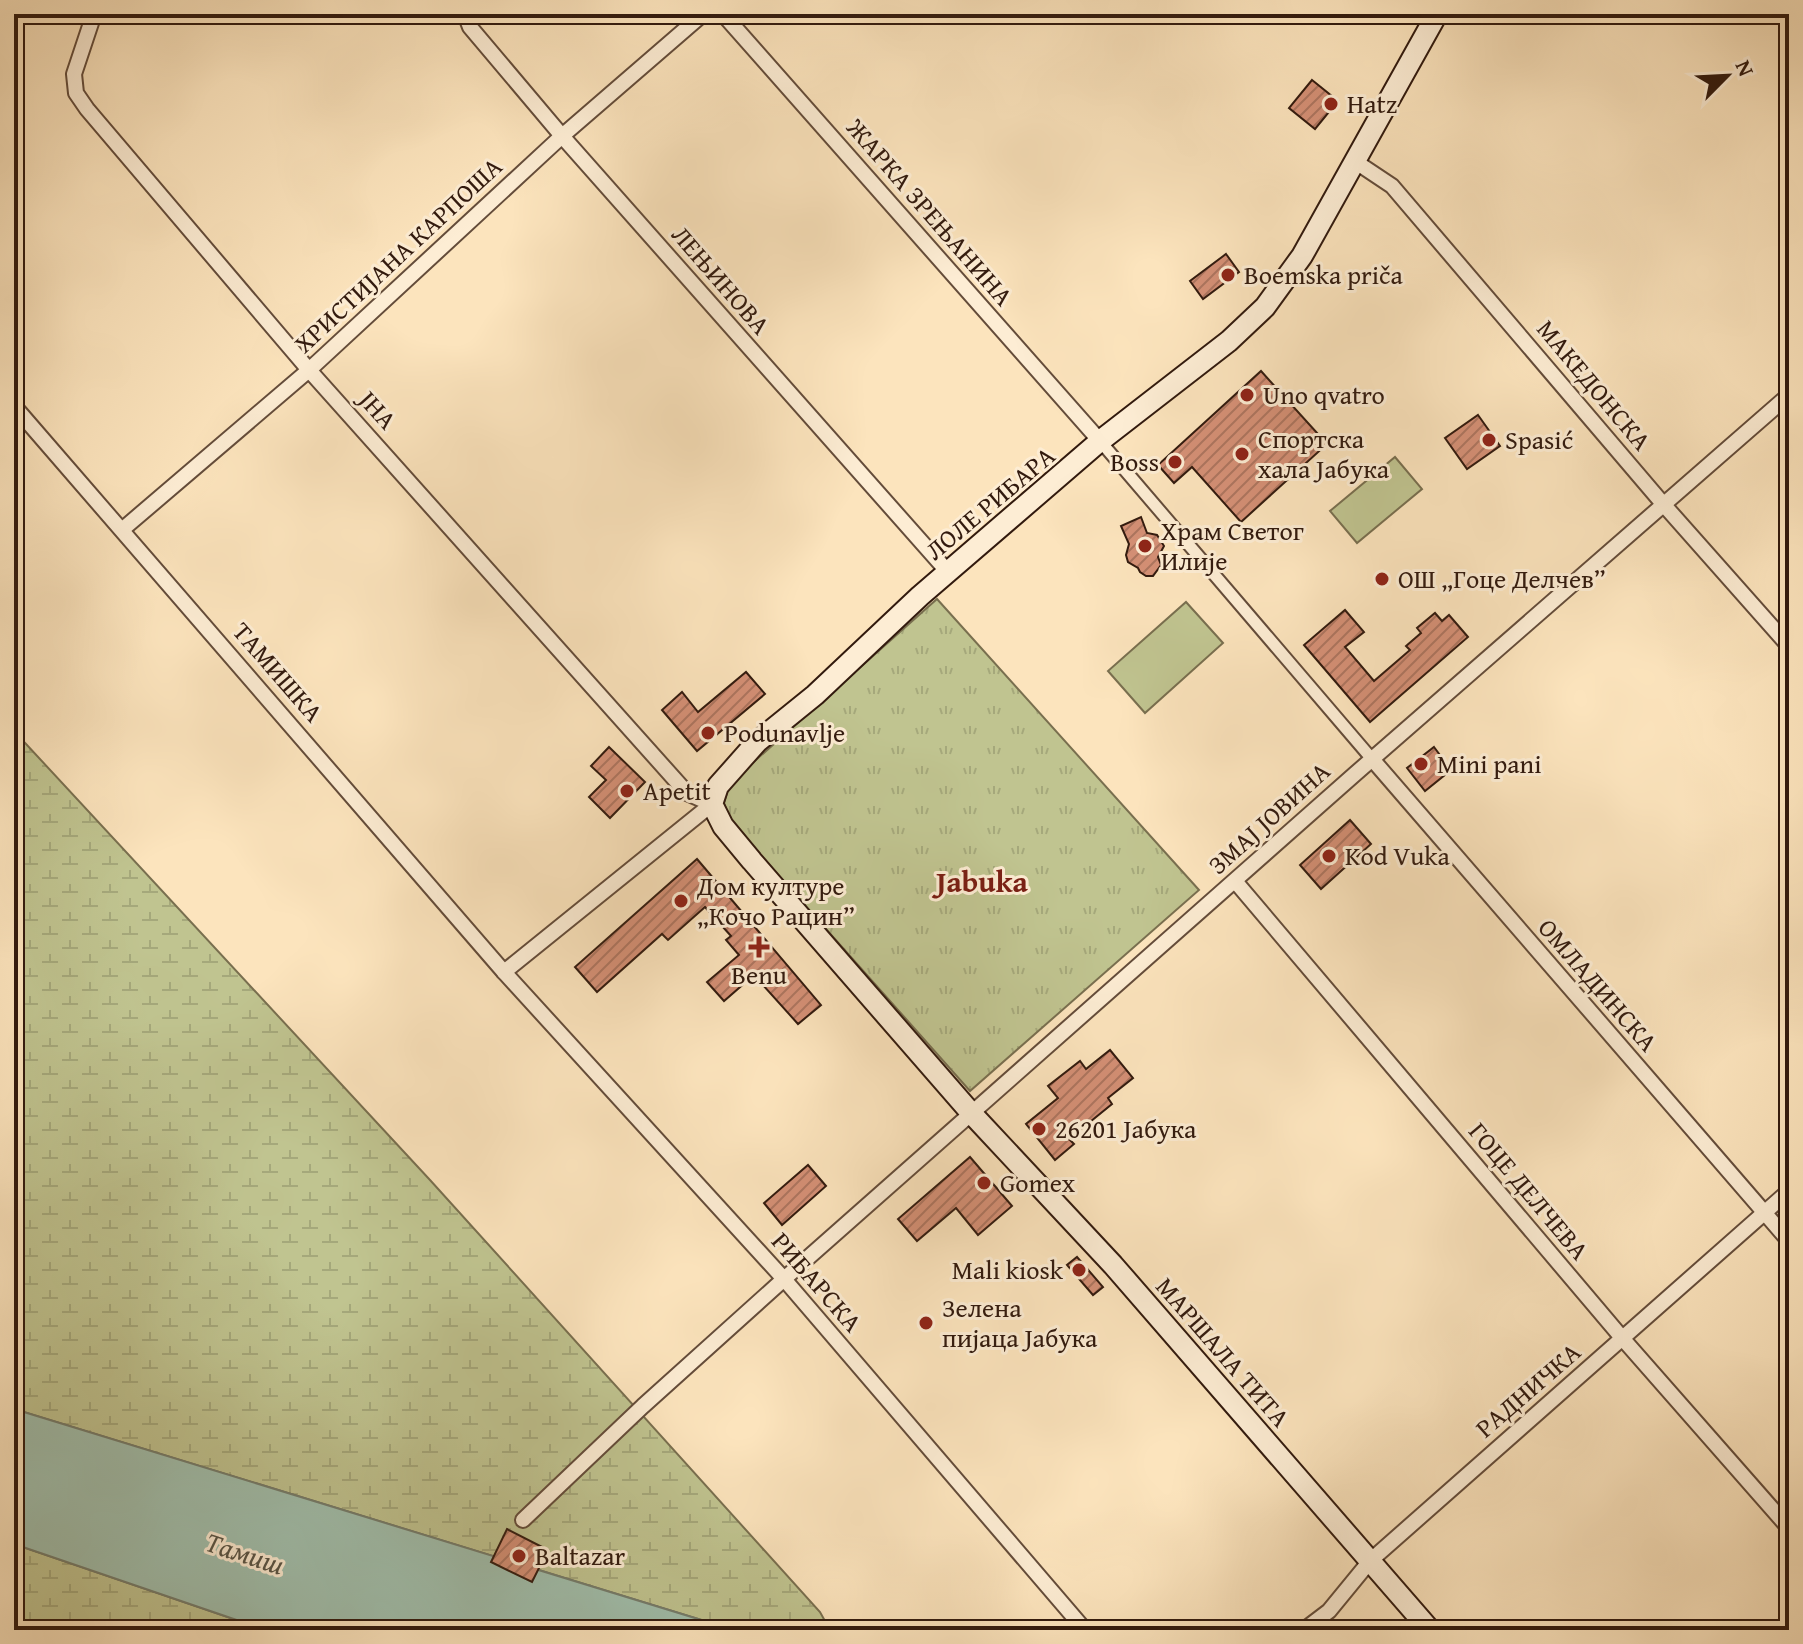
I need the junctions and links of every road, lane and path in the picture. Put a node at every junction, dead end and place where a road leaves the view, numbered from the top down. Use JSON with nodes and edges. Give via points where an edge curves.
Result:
{"nodes":[{"id":1,"x":94,"y":14,"type":"edge"},
{"id":2,"x":465,"y":14,"type":"edge"},
{"id":3,"x":703,"y":14,"type":"edge"},
{"id":4,"x":723,"y":14,"type":"edge"},
{"id":5,"x":1437,"y":14,"type":"edge"},
{"id":6,"x":562,"y":136,"type":"junction"},
{"id":7,"x":1356,"y":162,"type":"junction"},
{"id":8,"x":309,"y":370,"type":"junction"},
{"id":9,"x":1789,"y":395,"type":"edge"},
{"id":10,"x":14,"y":406,"type":"edge"},
{"id":11,"x":1100,"y":441,"type":"junction"},
{"id":12,"x":1664,"y":505,"type":"junction"},
{"id":13,"x":123,"y":529,"type":"junction"},
{"id":14,"x":948,"y":572,"type":"junction"},
{"id":15,"x":1789,"y":646,"type":"edge"},
{"id":16,"x":1372,"y":759,"type":"junction"},
{"id":17,"x":712,"y":804,"type":"junction"},
{"id":18,"x":1235,"y":881,"type":"junction"},
{"id":19,"x":504,"y":972,"type":"junction"},
{"id":20,"x":972,"y":1114,"type":"junction"},
{"id":21,"x":1789,"y":1191,"type":"edge"},
{"id":22,"x":1764,"y":1214,"type":"junction"},
{"id":23,"x":1789,"y":1241,"type":"edge"},
{"id":24,"x":784,"y":1279,"type":"junction"},
{"id":25,"x":1623,"y":1339,"type":"junction"},
{"id":26,"x":523,"y":1520,"type":"dead end"},
{"id":27,"x":1789,"y":1528,"type":"edge"},
{"id":28,"x":1370,"y":1561,"type":"junction"},
{"id":29,"x":1085,"y":1630,"type":"edge"},
{"id":30,"x":1304,"y":1630,"type":"edge"},
{"id":31,"x":1430,"y":1630,"type":"edge"}],
"edges":[{"from":1,"to":8,"type":"street","name":"ЈНА","via":[[74,74],[76,93]]},
{"from":2,"to":6,"type":"street","name":"ЛЕЊИНОВА","via":[[470,27]]},
{"from":3,"to":6,"type":"street","name":"ХРИСТИЈАНА КАРПОША"},
{"from":4,"to":11,"type":"street","name":"ЖАРКА ЗРЕЊАНИНА"},
{"from":5,"to":7,"type":"main road","name":"ЛОЛЕ РИБАРА"},
{"from":6,"to":8,"type":"street","name":"ХРИСТИЈАНА КАРПОША"},
{"from":6,"to":14,"type":"street","name":"ЛЕЊИНОВА"},
{"from":7,"to":11,"type":"main road","name":"ЛОЛЕ РИБАРА","via":[[1302,256],[1265,307]]},
{"from":7,"to":12,"type":"street","name":"МАКЕДОНСКА","via":[[1392,186]]},
{"from":8,"to":13,"type":"street","name":"ХРИСТИЈАНА КАРПОША"},
{"from":8,"to":17,"type":"street","name":"ЈНА","via":[[687,793]]},
{"from":9,"to":12,"type":"street","name":"ЗМАЈ ЈОВИНА"},
{"from":10,"to":13,"type":"street","name":"ТАМИШКА"},
{"from":11,"to":14,"type":"main road","name":"ЛОЛЕ РИБАРА"},
{"from":11,"to":16,"type":"street"},
{"from":12,"to":15,"type":"street","name":"МАКЕДОНСКА"},
{"from":12,"to":16,"type":"street","name":"ЗМАЈ ЈОВИНА"},
{"from":13,"to":19,"type":"street","name":"ТАМИШКА"},
{"from":14,"to":17,"type":"main road","name":"ЛОЛЕ РИБАРА","via":[[757,742],[718,786]]},
{"from":16,"to":18,"type":"street","name":"ЗМАЈ ЈОВИНА"},
{"from":16,"to":22,"type":"street","name":"ОМЛАДИНСКА"},
{"from":17,"to":19,"type":"street","name":"ЛОЛЕ РИБАРА"},
{"from":17,"to":20,"type":"main road","name":"МАРШАЛА ТИТА","via":[[752,861]]},
{"from":18,"to":20,"type":"street","name":"ЗМАЈ ЈОВИНА"},
{"from":18,"to":25,"type":"street","name":"ГОЦЕ ДЕЛЧЕВА"},
{"from":19,"to":24,"type":"street","name":"РИБАРСКА"},
{"from":20,"to":24,"type":"street","name":"ЗМАЈ ЈОВИНА"},
{"from":20,"to":28,"type":"main road","name":"МАРШАЛА ТИТА","via":[[1113,1265]]},
{"from":21,"to":22,"type":"street","name":"РАДНИЧКА"},
{"from":22,"to":23,"type":"street","name":"ОМЛАДИНСКА"},
{"from":22,"to":25,"type":"street","name":"РАДНИЧКА"},
{"from":24,"to":26,"type":"street","name":"ЗМАЈ ЈОВИНА"},
{"from":24,"to":29,"type":"street","name":"РИБАРСКА"},
{"from":25,"to":27,"type":"street","name":"ГОЦЕ ДЕЛЧЕВА"},
{"from":25,"to":28,"type":"street","name":"РАДНИЧКА"},
{"from":28,"to":30,"type":"street","name":"РАДНИЧКА","via":[[1329,1611]]},
{"from":28,"to":31,"type":"main road","name":"МАРШАЛА ТИТА"}]}
